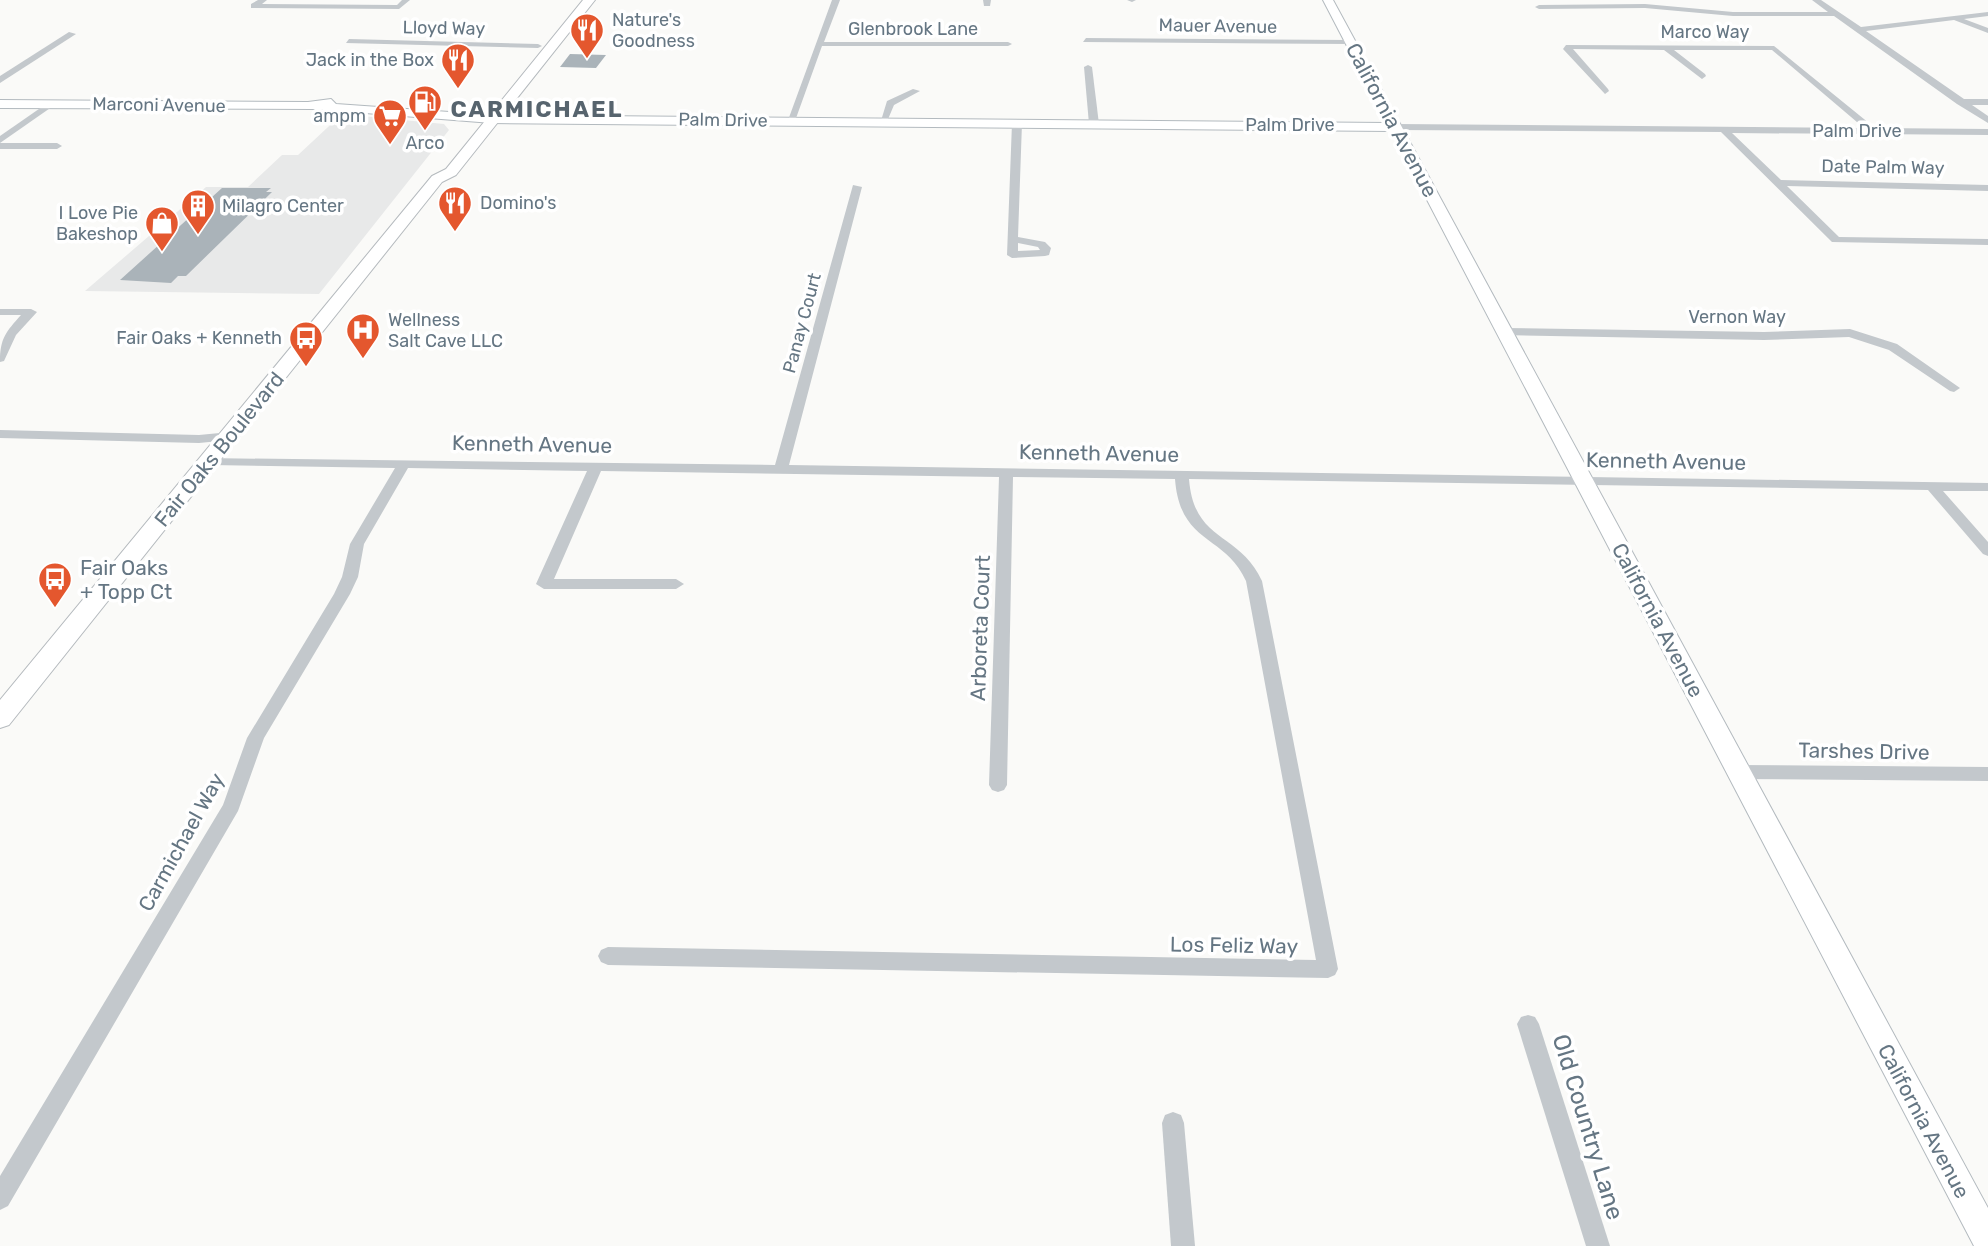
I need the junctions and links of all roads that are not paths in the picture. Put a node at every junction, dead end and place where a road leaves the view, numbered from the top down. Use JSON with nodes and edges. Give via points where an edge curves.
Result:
{"nodes":[{"id":1,"x":263,"y":0,"type":"edge"},
{"id":2,"x":406,"y":0,"type":"edge"},
{"id":3,"x":576,"y":0,"type":"edge"},
{"id":4,"x":589,"y":0,"type":"edge"},
{"id":5,"x":836,"y":0,"type":"edge"},
{"id":6,"x":1328,"y":0,"type":"edge"},
{"id":7,"x":1685,"y":0,"type":"edge"},
{"id":8,"x":1816,"y":1,"type":"edge"},
{"id":9,"x":1539,"y":7,"type":"dead end"},
{"id":10,"x":1689,"y":10,"type":"junction"},
{"id":11,"x":1988,"y":14,"type":"edge"},
{"id":12,"x":1837,"y":15,"type":"junction"},
{"id":13,"x":1955,"y":19,"type":"junction"},
{"id":14,"x":1859,"y":30,"type":"junction"},
{"id":15,"x":1988,"y":31,"type":"edge"},
{"id":16,"x":72,"y":34,"type":"dead end"},
{"id":17,"x":1086,"y":40,"type":"dead end"},
{"id":18,"x":349,"y":41,"type":"dead end"},
{"id":19,"x":1350,"y":43,"type":"junction"},
{"id":20,"x":818,"y":44,"type":"junction"},
{"id":21,"x":1008,"y":44,"type":"dead end"},
{"id":22,"x":543,"y":48,"type":"junction"},
{"id":23,"x":1667,"y":48,"type":"junction"},
{"id":24,"x":1088,"y":67,"type":"dead end"},
{"id":25,"x":1703,"y":76,"type":"dead end"},
{"id":26,"x":0,"y":80,"type":"edge"},
{"id":27,"x":1605,"y":91,"type":"dead end"},
{"id":28,"x":916,"y":92,"type":"dead end"},
{"id":29,"x":1960,"y":102,"type":"junction"},
{"id":30,"x":1988,"y":102,"type":"edge"},
{"id":31,"x":0,"y":104,"type":"edge"},
{"id":32,"x":52,"y":104,"type":"junction"},
{"id":33,"x":487,"y":116,"type":"junction"},
{"id":34,"x":1988,"y":120,"type":"edge"},
{"id":35,"x":790,"y":121,"type":"junction"},
{"id":36,"x":883,"y":122,"type":"junction"},
{"id":37,"x":1017,"y":123,"type":"junction"},
{"id":38,"x":1094,"y":124,"type":"junction"},
{"id":39,"x":1396,"y":127,"type":"junction"},
{"id":40,"x":1724,"y":130,"type":"junction"},
{"id":41,"x":1873,"y":131,"type":"junction"},
{"id":42,"x":1988,"y":132,"type":"edge"},
{"id":43,"x":0,"y":140,"type":"edge"},
{"id":44,"x":0,"y":146,"type":"edge"},
{"id":45,"x":57,"y":146,"type":"dead end"},
{"id":46,"x":1778,"y":183,"type":"junction"},
{"id":47,"x":856,"y":187,"type":"dead end"},
{"id":48,"x":1988,"y":188,"type":"edge"},
{"id":49,"x":1013,"y":239,"type":"dead end"},
{"id":50,"x":1988,"y":242,"type":"edge"},
{"id":51,"x":0,"y":312,"type":"edge"},
{"id":52,"x":1505,"y":332,"type":"junction"},
{"id":53,"x":0,"y":358,"type":"edge"},
{"id":54,"x":1954,"y":388,"type":"dead end"},
{"id":55,"x":0,"y":434,"type":"edge"},
{"id":56,"x":230,"y":436,"type":"junction"},
{"id":57,"x":210,"y":461,"type":"junction"},
{"id":58,"x":404,"y":464,"type":"junction"},
{"id":59,"x":596,"y":466,"type":"junction"},
{"id":60,"x":781,"y":469,"type":"junction"},
{"id":61,"x":1006,"y":472,"type":"junction"},
{"id":62,"x":1182,"y":475,"type":"junction"},
{"id":63,"x":1584,"y":481,"type":"junction"},
{"id":64,"x":1931,"y":486,"type":"junction"},
{"id":65,"x":1988,"y":486,"type":"edge"},
{"id":66,"x":1988,"y":551,"type":"edge"},
{"id":67,"x":676,"y":584,"type":"dead end"},
{"id":68,"x":0,"y":718,"type":"edge"},
{"id":69,"x":1738,"y":772,"type":"junction"},
{"id":70,"x":1988,"y":774,"type":"edge"},
{"id":71,"x":998,"y":785,"type":"dead end"},
{"id":72,"x":608,"y":956,"type":"dead end"},
{"id":73,"x":1528,"y":1024,"type":"dead end"},
{"id":74,"x":1173,"y":1124,"type":"dead end"},
{"id":75,"x":0,"y":1198,"type":"edge"},
{"id":76,"x":1988,"y":1240,"type":"edge"},
{"id":77,"x":1183,"y":1246,"type":"edge"},
{"id":78,"x":1598,"y":1246,"type":"edge"}],
"edges":[{"from":1,"to":2,"type":"street","via":[[254,6],[398,7]]},
{"from":3,"to":22,"type":"main road","name":"Fair Oaks Boulevard"},
{"from":4,"to":22,"type":"main road","name":"Fair Oaks Boulevard"},
{"from":5,"to":20,"type":"street"},
{"from":6,"to":19,"type":"street","name":"California Avenue"},
{"from":7,"to":10,"type":"street"},
{"from":8,"to":12,"type":"street"},
{"from":9,"to":10,"type":"street"},
{"from":10,"to":12,"type":"street"},
{"from":11,"to":13,"type":"street"},
{"from":12,"to":14,"type":"street"},
{"from":13,"to":14,"type":"street"},
{"from":13,"to":15,"type":"street"},
{"from":14,"to":29,"type":"street"},
{"from":16,"to":26,"type":"street"},
{"from":17,"to":19,"type":"street","name":"Mauer Avenue"},
{"from":18,"to":22,"type":"street","name":"Lloyd Way"},
{"from":19,"to":39,"type":"street","name":"California Avenue"},
{"from":20,"to":21,"type":"street","name":"Glenbrook Lane"},
{"from":20,"to":35,"type":"street"},
{"from":22,"to":33,"type":"main road","name":"Fair Oaks Boulevard"},
{"from":23,"to":25,"type":"street"},
{"from":23,"to":27,"type":"street","name":"Marco Way","via":[[1566,47]]},
{"from":23,"to":41,"type":"street","name":"Marco Way","via":[[1774,48]]},
{"from":24,"to":38,"type":"street"},
{"from":28,"to":36,"type":"street","via":[[890,103]]},
{"from":29,"to":30,"type":"street"},
{"from":29,"to":34,"type":"street"},
{"from":31,"to":32,"type":"street","name":"Marconi Avenue"},
{"from":32,"to":33,"type":"street","name":"Marconi Avenue","via":[[317,106]]},
{"from":32,"to":43,"type":"street"},
{"from":33,"to":35,"type":"street","name":"Palm Drive"},
{"from":33,"to":56,"type":"main road","name":"Fair Oaks Boulevard","via":[[451,172],[437,179]]},
{"from":35,"to":36,"type":"street","name":"Palm Drive"},
{"from":36,"to":37,"type":"street","name":"Palm Drive"},
{"from":37,"to":38,"type":"street","name":"Palm Drive"},
{"from":37,"to":49,"type":"street"},
{"from":38,"to":39,"type":"street","name":"Palm Drive"},
{"from":39,"to":40,"type":"street","name":"Palm Drive"},
{"from":39,"to":52,"type":"street","name":"California Avenue"},
{"from":40,"to":41,"type":"street","name":"Palm Drive"},
{"from":40,"to":46,"type":"street"},
{"from":41,"to":42,"type":"street","name":"Palm Drive"},
{"from":44,"to":45,"type":"street"},
{"from":46,"to":48,"type":"street","name":"Date Palm Way"},
{"from":46,"to":50,"type":"street","via":[[1836,240]]},
{"from":47,"to":60,"type":"street","name":"Panay Court"},
{"from":51,"to":53,"type":"street","via":[[31,312],[11,334]]},
{"from":52,"to":54,"type":"street","name":"Vernon Way","via":[[1850,333],[1893,347]]},
{"from":52,"to":63,"type":"street","name":"California Avenue"},
{"from":55,"to":56,"type":"street"},
{"from":56,"to":57,"type":"main road","name":"Fair Oaks Boulevard"},
{"from":57,"to":58,"type":"street","name":"Kenneth Avenue"},
{"from":57,"to":68,"type":"main road","name":"Fair Oaks Boulevard"},
{"from":58,"to":59,"type":"street","name":"Kenneth Avenue"},
{"from":58,"to":75,"type":"street","name":"Carmichael Way","via":[[364,528],[342,594],[256,737],[232,806]]},
{"from":59,"to":60,"type":"street","name":"Kenneth Avenue"},
{"from":59,"to":67,"type":"street","via":[[544,584]]},
{"from":60,"to":61,"type":"street","name":"Kenneth Avenue"},
{"from":61,"to":62,"type":"street","name":"Kenneth Avenue"},
{"from":61,"to":71,"type":"street","name":"Arboreta Court"},
{"from":62,"to":63,"type":"street","name":"Kenneth Avenue"},
{"from":62,"to":72,"type":"street","name":"Los Feliz Way","via":[[1194,522],[1236,553],[1254,581],[1328,969]]},
{"from":63,"to":64,"type":"street","name":"Kenneth Avenue"},
{"from":63,"to":69,"type":"street","name":"California Avenue"},
{"from":64,"to":65,"type":"street","name":"Kenneth Avenue"},
{"from":64,"to":66,"type":"street"},
{"from":69,"to":70,"type":"street","name":"Tarshes Drive"},
{"from":69,"to":76,"type":"street","name":"California Avenue"},
{"from":73,"to":78,"type":"street","name":"Old Country Lane"},
{"from":74,"to":77,"type":"street"}]}
